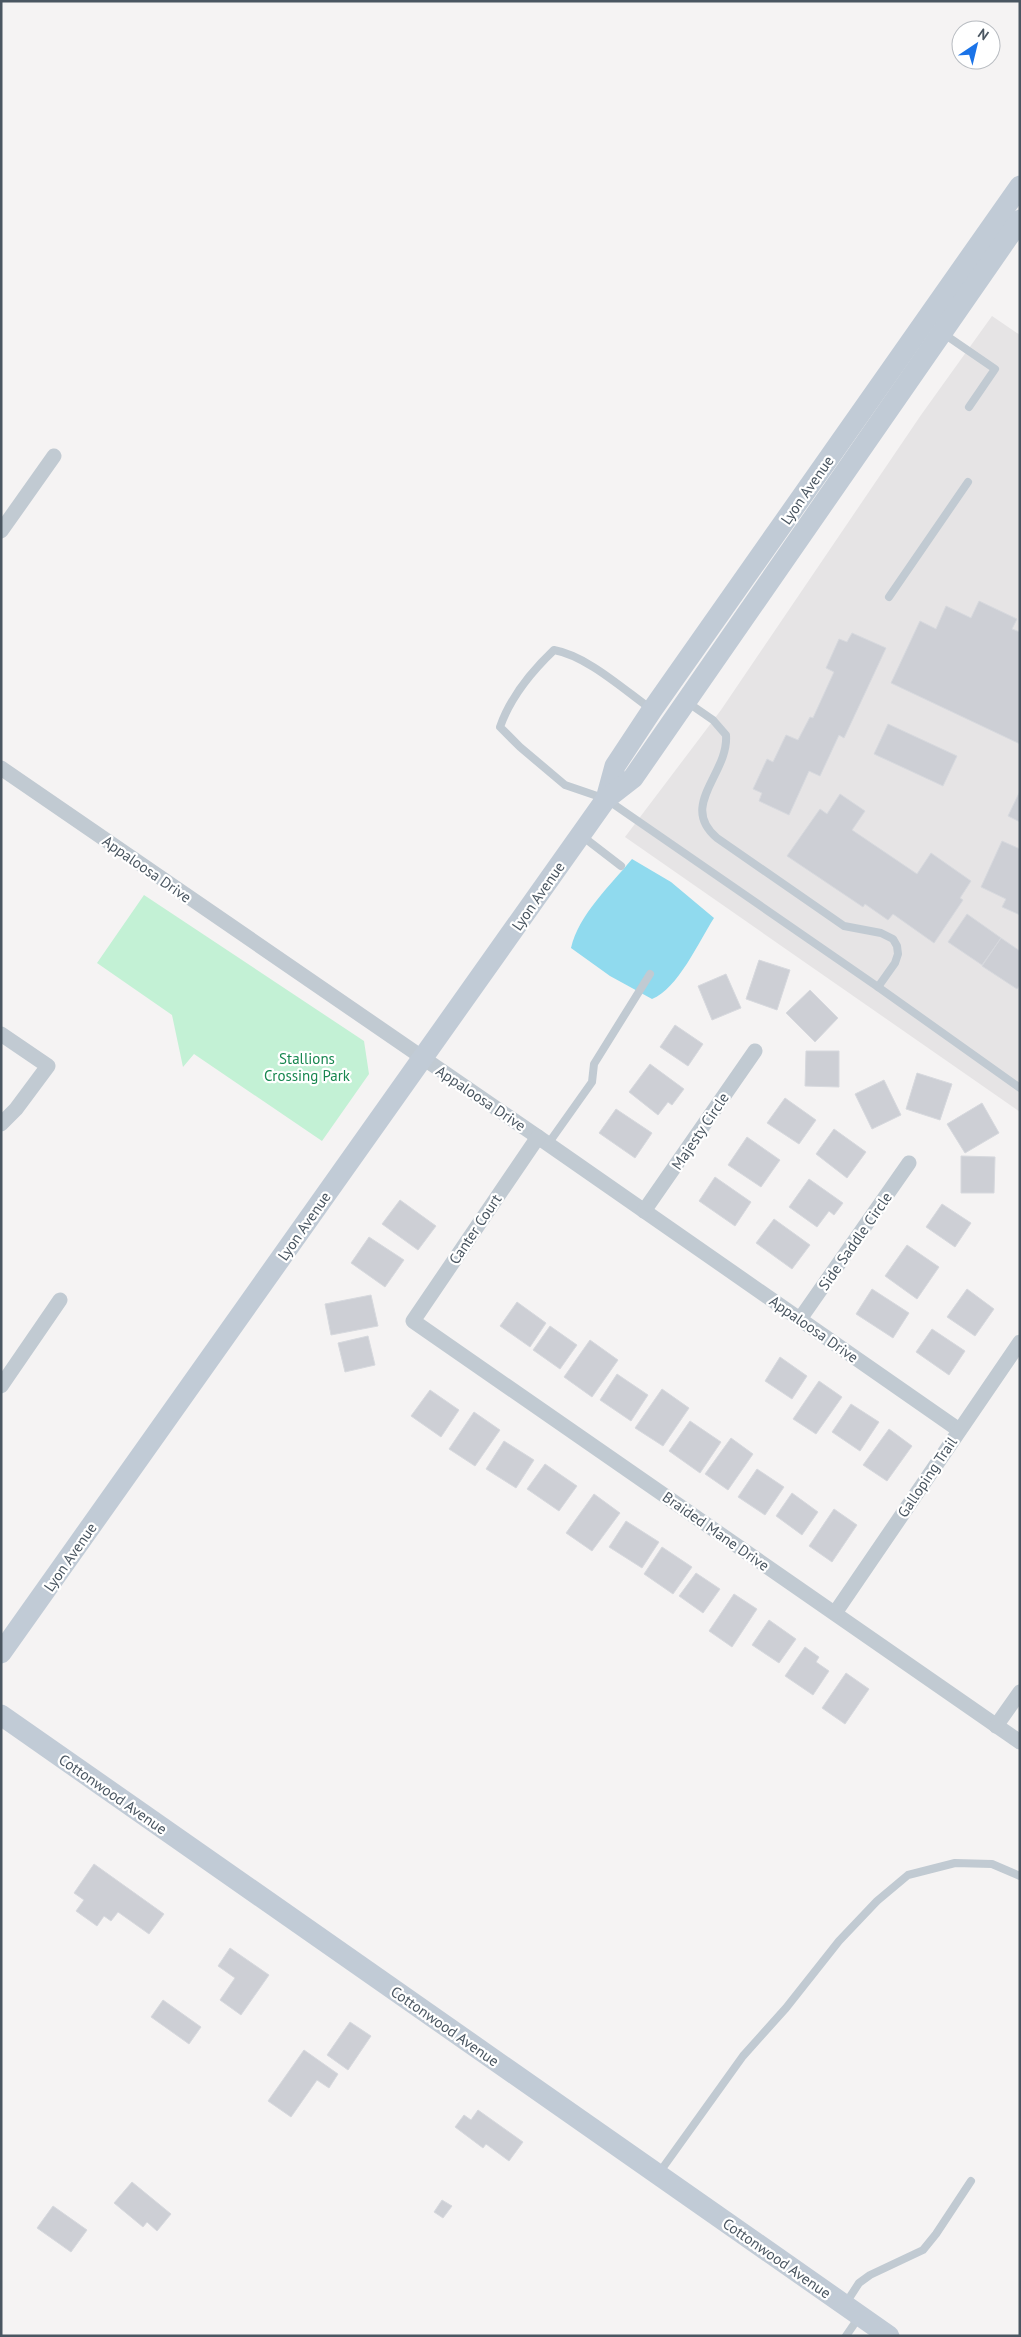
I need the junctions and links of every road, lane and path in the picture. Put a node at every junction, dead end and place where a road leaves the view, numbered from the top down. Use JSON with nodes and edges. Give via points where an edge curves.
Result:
{"nodes":[{"id":1,"x":1020,"y":186,"type":"edge"},
{"id":2,"x":1020,"y":220,"type":"edge"},
{"id":3,"x":942,"y":333,"type":"junction"},
{"id":4,"x":969,"y":407,"type":"dead end"},
{"id":5,"x":54,"y":456,"type":"dead end"},
{"id":6,"x":968,"y":482,"type":"dead end"},
{"id":7,"x":1,"y":531,"type":"edge"},
{"id":8,"x":889,"y":597,"type":"dead end"},
{"id":9,"x":687,"y":702,"type":"junction"},
{"id":10,"x":652,"y":710,"type":"junction"},
{"id":11,"x":1,"y":768,"type":"edge"},
{"id":12,"x":606,"y":799,"type":"junction"},
{"id":13,"x":581,"y":835,"type":"junction"},
{"id":14,"x":621,"y":866,"type":"dead end"},
{"id":15,"x":650,"y":974,"type":"dead end"},
{"id":16,"x":878,"y":987,"type":"junction"},
{"id":17,"x":1,"y":1034,"type":"edge"},
{"id":18,"x":755,"y":1051,"type":"dead end"},
{"id":19,"x":423,"y":1059,"type":"junction"},
{"id":20,"x":1020,"y":1088,"type":"edge"},
{"id":21,"x":1,"y":1124,"type":"edge"},
{"id":22,"x":543,"y":1140,"type":"junction"},
{"id":23,"x":909,"y":1163,"type":"dead end"},
{"id":24,"x":644,"y":1211,"type":"junction"},
{"id":25,"x":60,"y":1300,"type":"dead end"},
{"id":26,"x":800,"y":1319,"type":"junction"},
{"id":27,"x":412,"y":1321,"type":"joint"},
{"id":28,"x":1020,"y":1342,"type":"edge"},
{"id":29,"x":1,"y":1386,"type":"edge"},
{"id":30,"x":959,"y":1430,"type":"junction"},
{"id":31,"x":835,"y":1613,"type":"junction"},
{"id":32,"x":1,"y":1653,"type":"edge"},
{"id":33,"x":1020,"y":1692,"type":"edge"},
{"id":34,"x":1,"y":1716,"type":"edge"},
{"id":35,"x":996,"y":1726,"type":"junction"},
{"id":36,"x":1020,"y":1742,"type":"edge"},
{"id":37,"x":1020,"y":1876,"type":"edge"},
{"id":38,"x":657,"y":2175,"type":"junction"},
{"id":39,"x":971,"y":2181,"type":"dead end"},
{"id":40,"x":852,"y":2310,"type":"junction"},
{"id":41,"x":846,"y":2336,"type":"edge"},
{"id":42,"x":889,"y":2336,"type":"edge"}],
"edges":[{"from":1,"to":10,"type":"street","name":"Lyon Avenue"},
{"from":2,"to":3,"type":"street","name":"Lyon Avenue"},
{"from":3,"to":4,"type":"lane","via":[[995,369]]},
{"from":3,"to":9,"type":"street","name":"Lyon Avenue"},
{"from":5,"to":7,"type":"street"},
{"from":6,"to":8,"type":"lane"},
{"from":9,"to":12,"type":"street","name":"Lyon Avenue","via":[[634,778]]},
{"from":9,"to":16,"type":"lane","via":[[713,720],[726,735],[724,753],[702,804],[706,828],[844,926],[881,933],[893,939],[898,954]]},
{"from":10,"to":12,"type":"street","name":"Lyon Avenue","via":[[615,766]]},
{"from":10,"to":12,"type":"lane","via":[[590,666],[566,652],[554,650],[538,666],[505,712],[500,727],[520,747],[565,785]]},
{"from":11,"to":19,"type":"street","name":"Appaloosa Drive"},
{"from":12,"to":13,"type":"street","name":"Lyon Avenue"},
{"from":12,"to":16,"type":"lane"},
{"from":13,"to":14,"type":"lane"},
{"from":13,"to":19,"type":"street","name":"Lyon Avenue"},
{"from":15,"to":22,"type":"lane","via":[[594,1064],[592,1082]]},
{"from":16,"to":20,"type":"lane"},
{"from":17,"to":21,"type":"street","via":[[48,1066]]},
{"from":18,"to":24,"type":"street","name":"Majesty Circle"},
{"from":19,"to":22,"type":"street","name":"Appaloosa Drive"},
{"from":19,"to":32,"type":"street","name":"Lyon Avenue"},
{"from":22,"to":24,"type":"street","name":"Appaloosa Drive"},
{"from":22,"to":27,"type":"street","name":"Canter Court"},
{"from":23,"to":26,"type":"street","name":"Side Saddle Circle"},
{"from":24,"to":26,"type":"street","name":"Appaloosa Drive"},
{"from":25,"to":29,"type":"street"},
{"from":26,"to":30,"type":"street","name":"Appaloosa Drive"},
{"from":27,"to":31,"type":"street","name":"Braided Mane Drive"},
{"from":28,"to":30,"type":"street","name":"Galloping Trail"},
{"from":30,"to":31,"type":"street","name":"Galloping Trail"},
{"from":31,"to":35,"type":"street","name":"Braided Mane Drive"},
{"from":33,"to":35,"type":"street"},
{"from":34,"to":38,"type":"street","name":"Cottonwood Avenue"},
{"from":35,"to":36,"type":"street","name":"Braided Mane Drive"},
{"from":37,"to":38,"type":"lane","via":[[992,1864],[955,1863],[908,1875],[877,1901],[839,1941],[743,2056]]},
{"from":38,"to":40,"type":"street","name":"Cottonwood Avenue"},
{"from":39,"to":40,"type":"lane","via":[[923,2250],[870,2275],[860,2284]]},
{"from":40,"to":41,"type":"lane"},
{"from":40,"to":42,"type":"street","name":"Cottonwood Avenue"}]}
